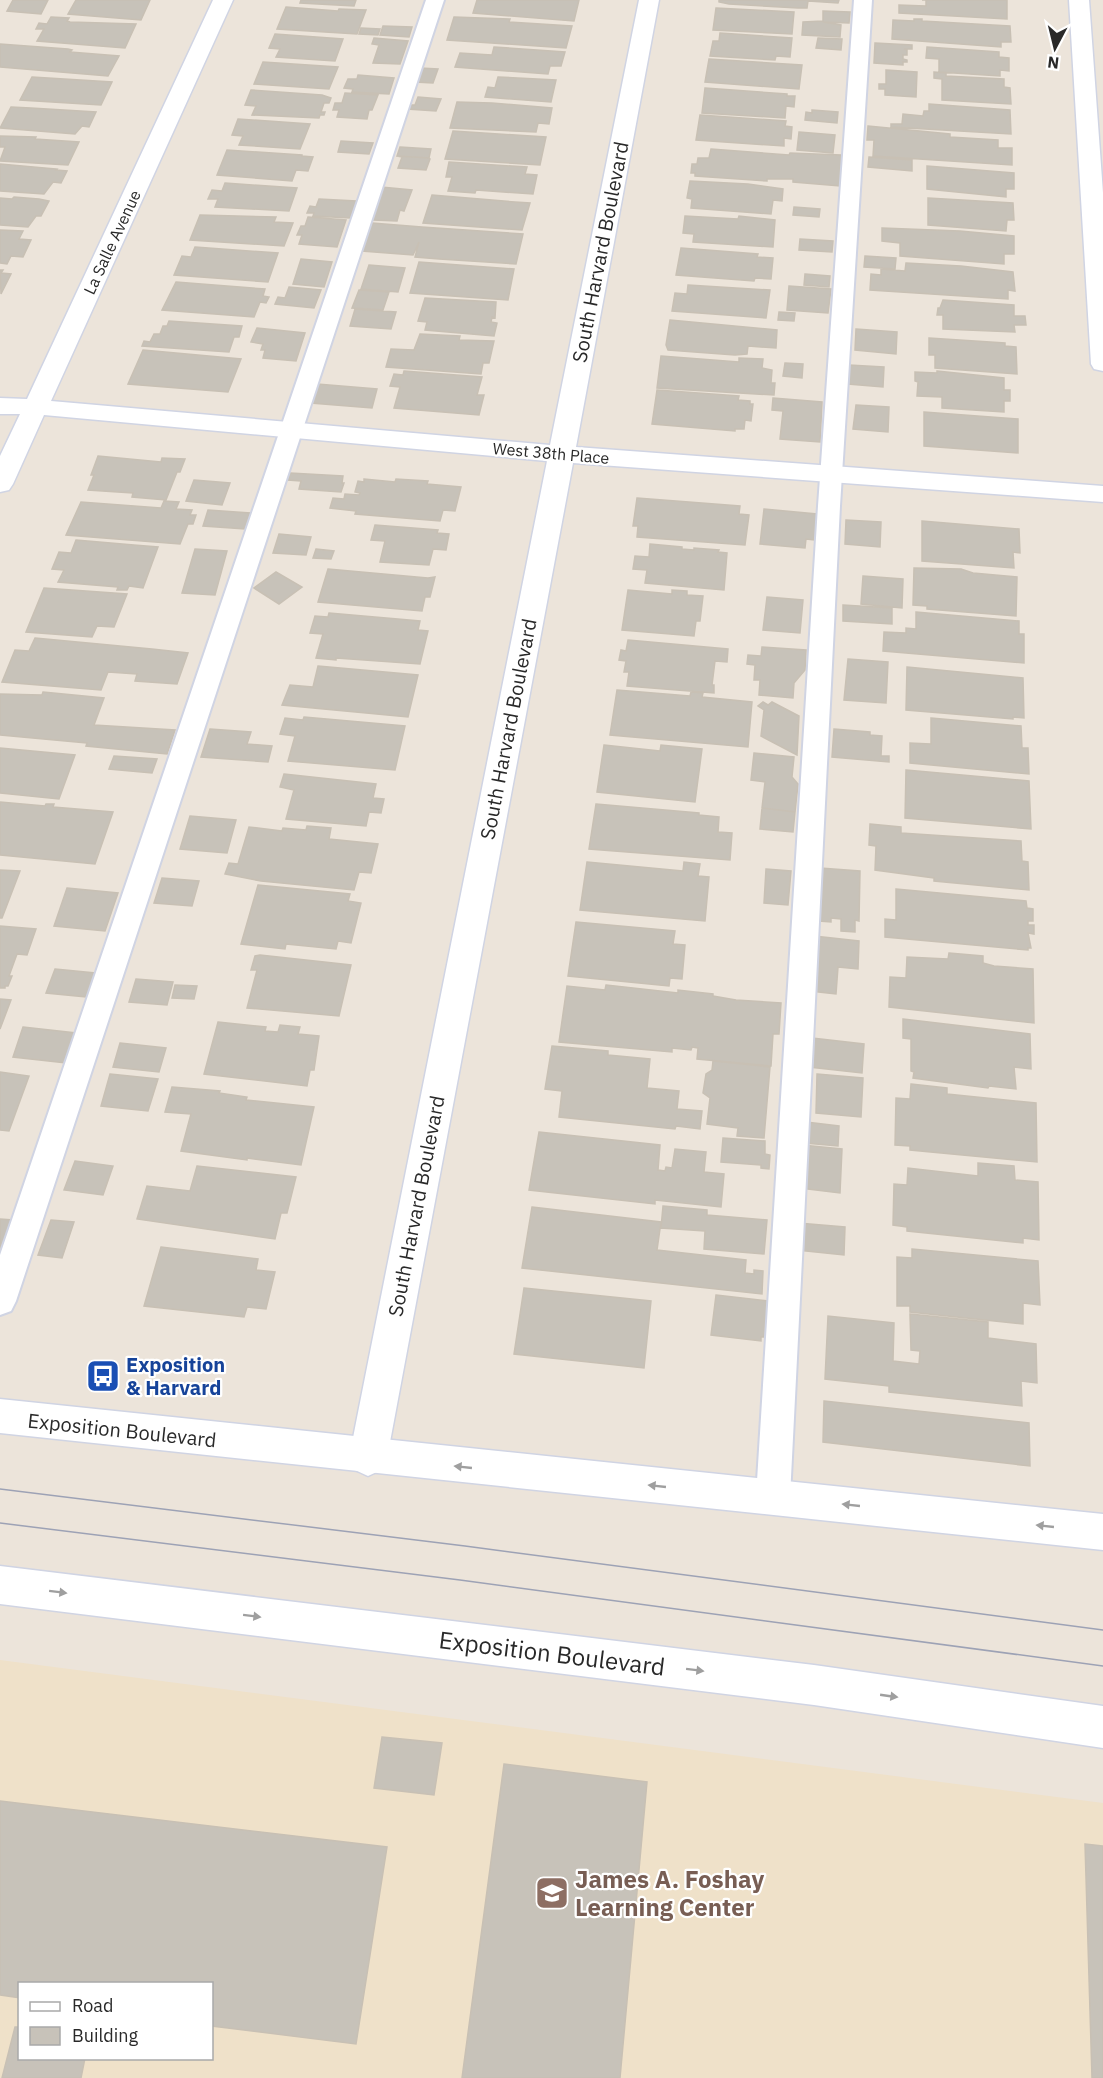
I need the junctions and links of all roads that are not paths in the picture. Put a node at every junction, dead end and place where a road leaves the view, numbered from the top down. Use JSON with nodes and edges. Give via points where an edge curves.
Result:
{"nodes":[{"id":1,"x":223,"y":0,"type":"edge"},
{"id":2,"x":435,"y":0,"type":"edge"},
{"id":3,"x":649,"y":0,"type":"edge"},
{"id":4,"x":863,"y":0,"type":"edge"},
{"id":5,"x":1079,"y":0,"type":"edge"},
{"id":6,"x":1103,"y":364,"type":"edge"},
{"id":7,"x":0,"y":406,"type":"edge"},
{"id":8,"x":36,"y":407,"type":"junction"},
{"id":9,"x":291,"y":430,"type":"junction"},
{"id":10,"x":561,"y":454,"type":"junction"},
{"id":11,"x":831,"y":474,"type":"junction"},
{"id":12,"x":0,"y":484,"type":"edge"},
{"id":13,"x":1103,"y":494,"type":"edge"},
{"id":14,"x":0,"y":1301,"type":"edge"},
{"id":15,"x":0,"y":1416,"type":"edge"},
{"id":16,"x":368,"y":1458,"type":"junction"},
{"id":17,"x":773,"y":1497,"type":"junction"},
{"id":18,"x":1103,"y":1532,"type":"edge"},
{"id":19,"x":0,"y":1585,"type":"edge"},
{"id":20,"x":1103,"y":1727,"type":"edge"}],
"edges":[{"from":1,"to":8,"type":"street","name":"La Salle Avenue"},
{"from":2,"to":9,"type":"lane"},
{"from":3,"to":10,"type":"street","name":"South Harvard Boulevard"},
{"from":4,"to":11,"type":"lane"},
{"from":5,"to":6,"type":"street"},
{"from":7,"to":8,"type":"street","name":"West 38th Place"},
{"from":8,"to":9,"type":"street","name":"West 38th Place"},
{"from":8,"to":12,"type":"street","name":"La Salle Avenue"},
{"from":9,"to":10,"type":"street","name":"West 38th Place"},
{"from":9,"to":14,"type":"lane"},
{"from":10,"to":11,"type":"street","name":"West 38th Place"},
{"from":10,"to":16,"type":"street","name":"South Harvard Boulevard"},
{"from":11,"to":13,"type":"street","name":"West 38th Place"},
{"from":11,"to":17,"type":"lane"},
{"from":15,"to":16,"type":"street","name":"Exposition Boulevard"},
{"from":17,"to":16,"type":"street","name":"Exposition Boulevard","one_way":true},
{"from":18,"to":17,"type":"street","name":"Exposition Boulevard","one_way":true},
{"from":19,"to":20,"type":"street","name":"Exposition Boulevard","one_way":true,"via":[[814,1685]]}]}
